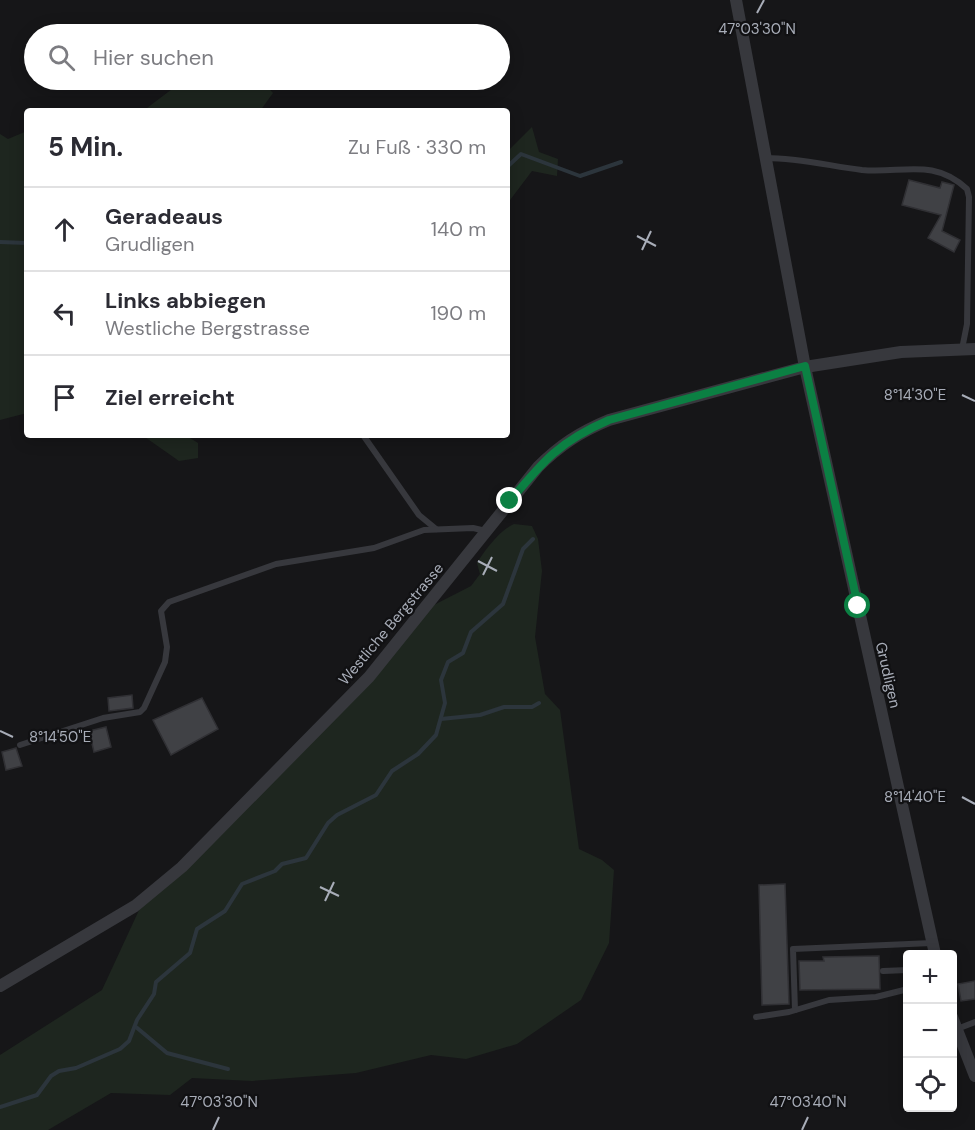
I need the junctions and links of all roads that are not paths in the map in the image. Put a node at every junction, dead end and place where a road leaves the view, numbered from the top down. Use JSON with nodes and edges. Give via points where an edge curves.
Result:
{"nodes":[{"id":1,"x":736,"y":0,"type":"edge"},
{"id":2,"x":765,"y":158,"type":"junction"},
{"id":3,"x":969,"y":349,"type":"edge"},
{"id":4,"x":805,"y":366,"type":"junction"},
{"id":5,"x":365,"y":438,"type":"edge"},
{"id":6,"x":436,"y":529,"type":"junction"},
{"id":7,"x":486,"y":531,"type":"junction"},
{"id":8,"x":20,"y":744,"type":"dead end"},
{"id":9,"x":934,"y":949,"type":"edge"},
{"id":10,"x":903,"y":970,"type":"edge"},
{"id":11,"x":883,"y":972,"type":"dead end"},
{"id":12,"x":0,"y":986,"type":"edge"},
{"id":13,"x":903,"y":989,"type":"edge"},
{"id":14,"x":795,"y":1010,"type":"junction"},
{"id":15,"x":756,"y":1017,"type":"dead end"},
{"id":16,"x":975,"y":1022,"type":"edge"},
{"id":17,"x":957,"y":1031,"type":"edge"},
{"id":18,"x":957,"y":1034,"type":"edge"},
{"id":19,"x":975,"y":1076,"type":"edge"}],
"edges":[{"from":1,"to":2,"type":"street","name":"Grudligen"},
{"from":2,"to":3,"type":"lane","via":[[864,170],[908,167],[939,171],[967,189]]},
{"from":2,"to":4,"type":"street","name":"Grudligen"},
{"from":3,"to":4,"type":"street","name":"Westliche Bergstrasse","via":[[901,352]]},
{"from":4,"to":7,"type":"street","name":"Westliche Bergstrasse","via":[[609,420],[580,432],[538,467]]},
{"from":4,"to":9,"type":"street","name":"Grudligen"},
{"from":5,"to":6,"type":"lane","via":[[419,514]]},
{"from":6,"to":7,"type":"lane"},
{"from":6,"to":8,"type":"lane","via":[[374,548],[276,564],[169,602],[161,611],[167,647],[165,662],[140,712],[103,718]]},
{"from":7,"to":12,"type":"street","name":"Westliche Bergstrasse","via":[[369,677],[182,867],[135,906]]},
{"from":9,"to":14,"type":"lane","via":[[793,950]]},
{"from":10,"to":11,"type":"lane"},
{"from":13,"to":14,"type":"lane","via":[[876,997],[829,1000]]},
{"from":14,"to":15,"type":"lane"},
{"from":16,"to":17,"type":"lane"},
{"from":18,"to":19,"type":"street"}]}
